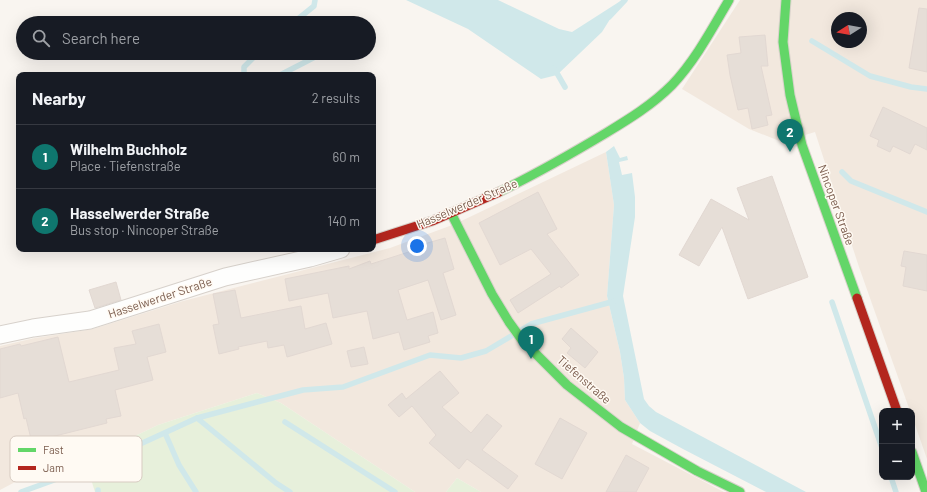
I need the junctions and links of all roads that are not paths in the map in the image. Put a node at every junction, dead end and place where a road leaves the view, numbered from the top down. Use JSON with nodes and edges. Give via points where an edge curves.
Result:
{"nodes":[{"id":1,"x":729,"y":0,"type":"edge"},
{"id":2,"x":786,"y":0,"type":"edge"},
{"id":3,"x":451,"y":213,"type":"junction"},
{"id":4,"x":376,"y":239,"type":"edge"},
{"id":5,"x":331,"y":252,"type":"edge"},
{"id":6,"x":0,"y":334,"type":"edge"},
{"id":7,"x":896,"y":408,"type":"edge"},
{"id":8,"x":915,"y":461,"type":"edge"},
{"id":9,"x":740,"y":492,"type":"edge"},
{"id":10,"x":926,"y":492,"type":"edge"}],
"edges":[{"from":1,"to":3,"type":"street","name":"Hasselwerder Straße","via":[[686,68],[664,94],[642,111],[563,160]]},
{"from":2,"to":7,"type":"street","name":"Nincoper Straße","via":[[783,42],[790,95],[802,145]]},
{"from":3,"to":4,"type":"street","name":"Hasselwerder Straße"},
{"from":3,"to":9,"type":"street","name":"Tiefenstraße","via":[[509,322],[522,340],[567,385],[621,427],[697,471]]},
{"from":5,"to":6,"type":"street","name":"Hasselwerder Straße","via":[[225,277],[90,320]]},
{"from":8,"to":10,"type":"street"}]}
